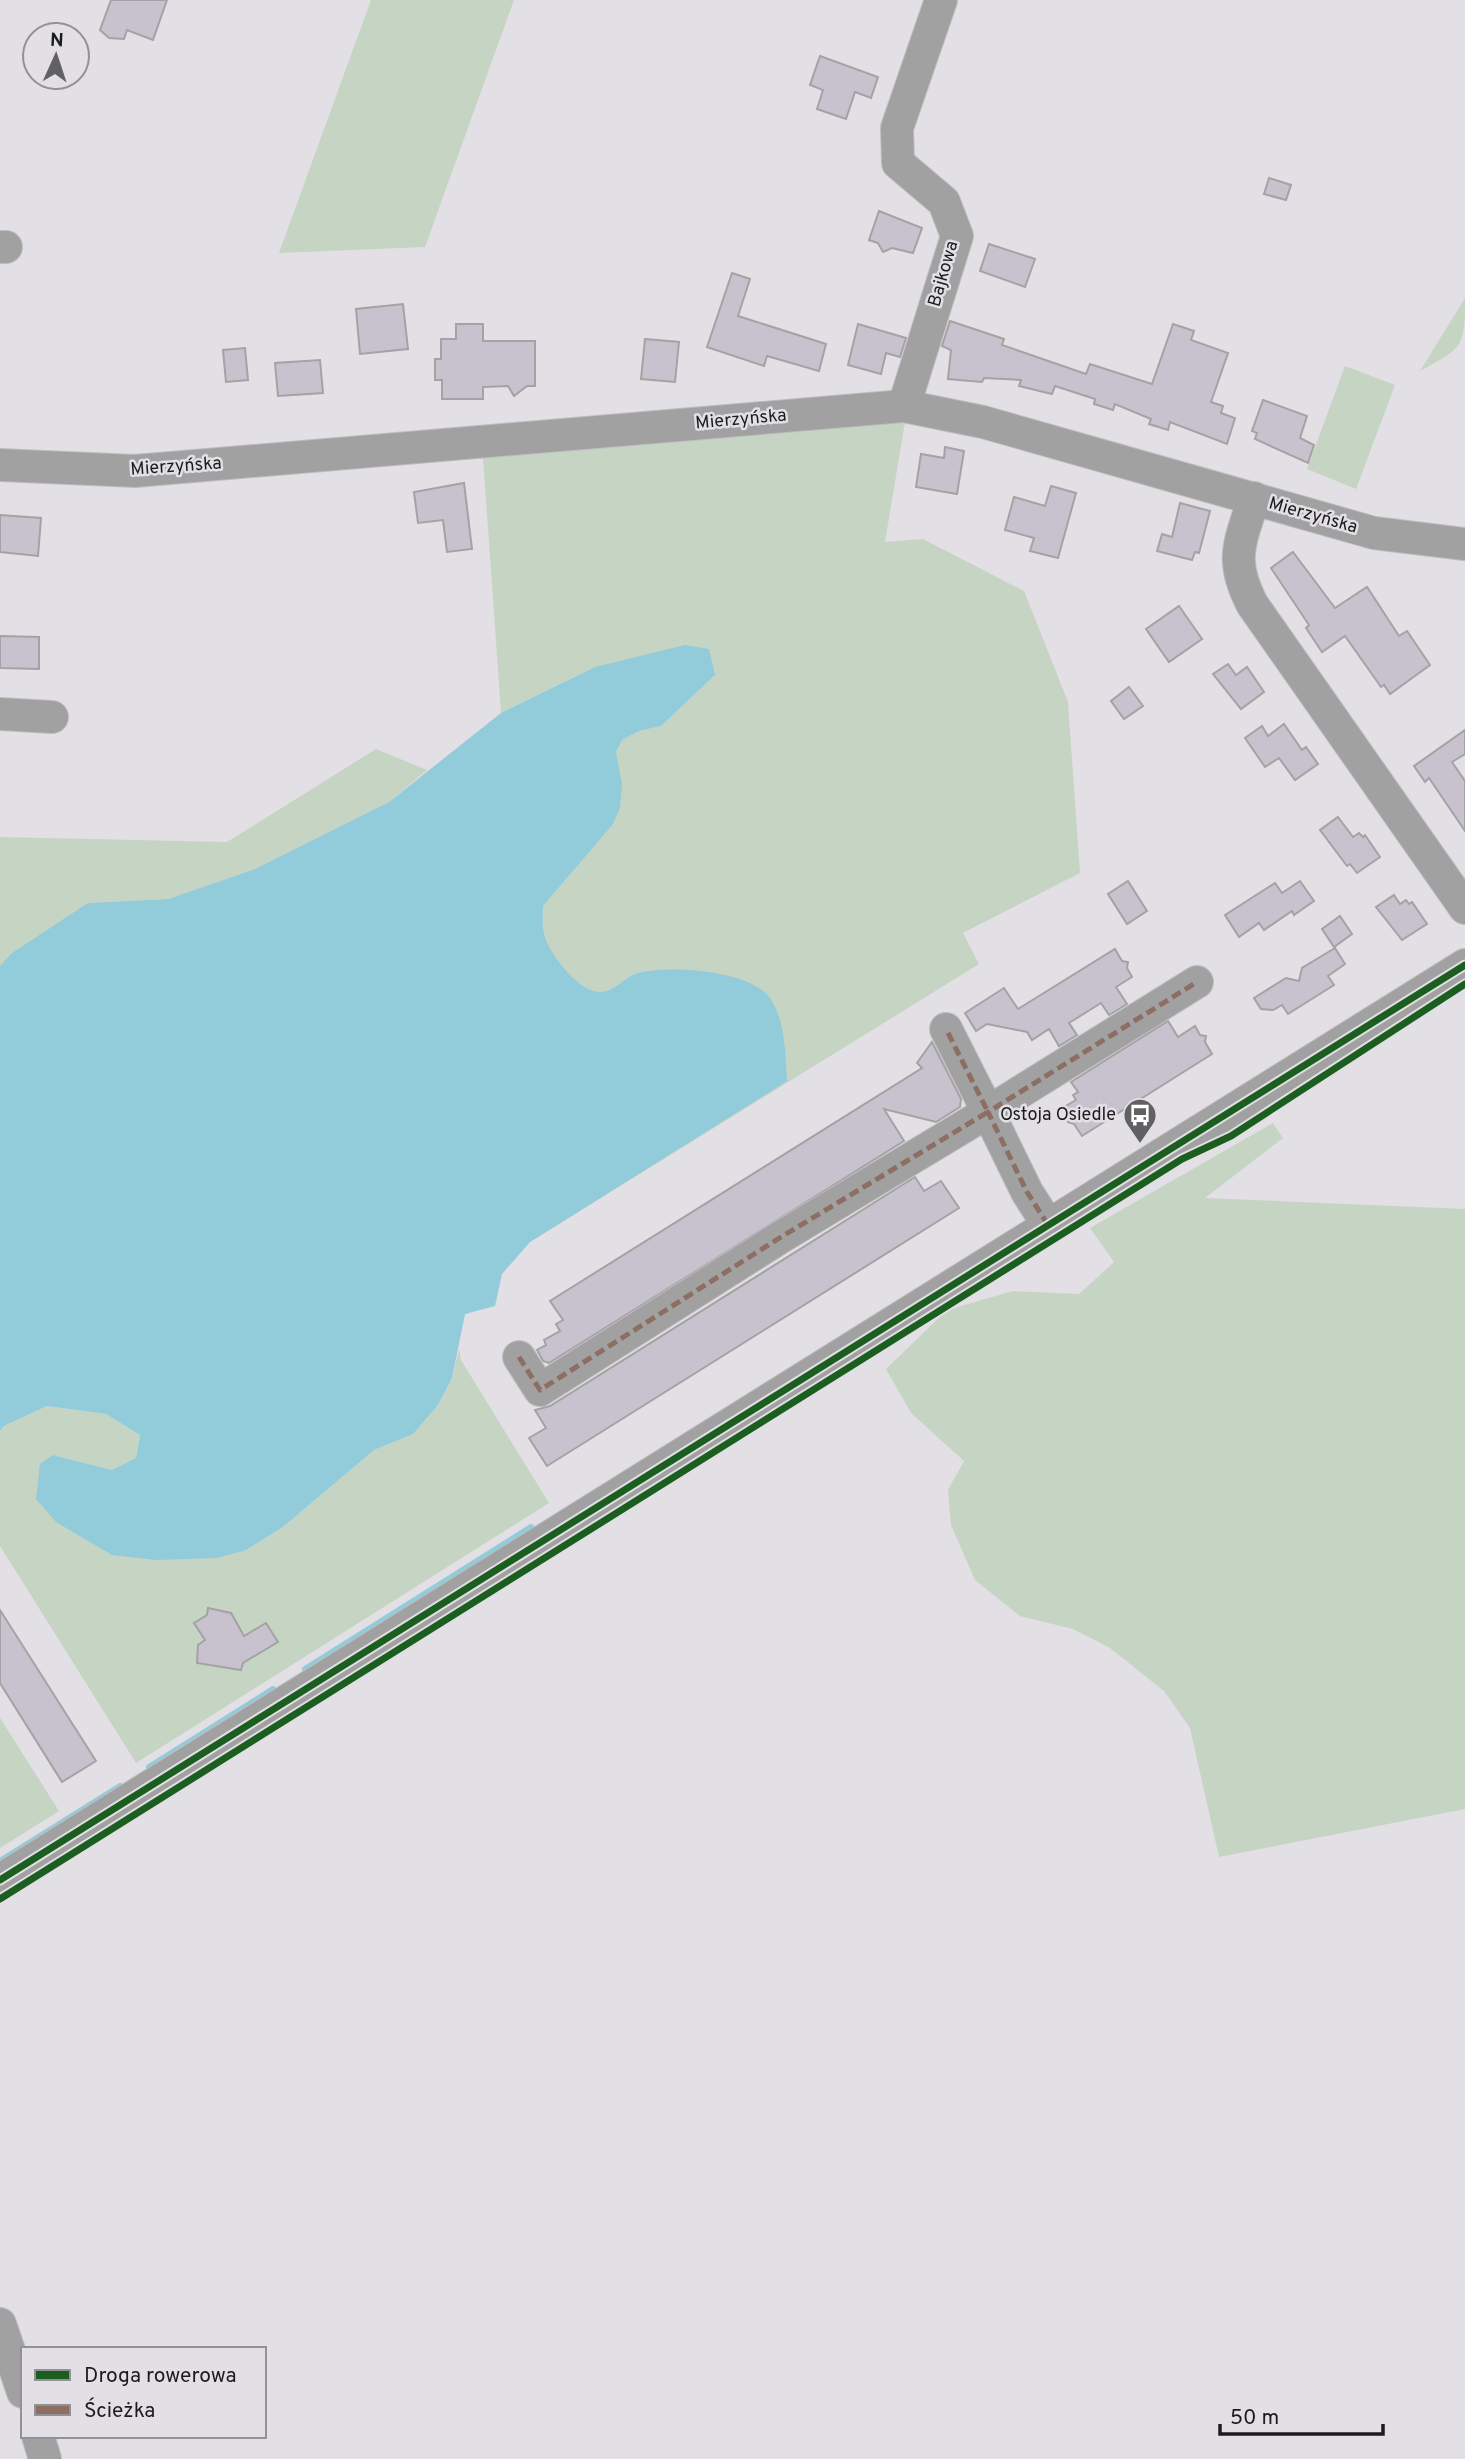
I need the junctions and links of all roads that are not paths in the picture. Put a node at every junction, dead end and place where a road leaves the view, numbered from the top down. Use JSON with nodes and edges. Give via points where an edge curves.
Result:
{"nodes":[{"id":1,"x":941,"y":0,"type":"edge"},
{"id":2,"x":904,"y":406,"type":"junction"},
{"id":3,"x":0,"y":465,"type":"edge"},
{"id":4,"x":1254,"y":498,"type":"junction"},
{"id":5,"x":1465,"y":544,"type":"edge"},
{"id":6,"x":0,"y":714,"type":"edge"},
{"id":7,"x":52,"y":717,"type":"dead end"},
{"id":8,"x":1465,"y":908,"type":"edge"},
{"id":9,"x":1465,"y":965,"type":"edge"},
{"id":10,"x":1197,"y":982,"type":"dead end"},
{"id":11,"x":946,"y":1030,"type":"dead end"},
{"id":12,"x":988,"y":1112,"type":"junction"},
{"id":13,"x":1048,"y":1225,"type":"junction"},
{"id":14,"x":519,"y":1357,"type":"dead end"},
{"id":15,"x":0,"y":1880,"type":"edge"},
{"id":16,"x":0,"y":2324,"type":"edge"},
{"id":17,"x":21,"y":2386,"type":"edge"},
{"id":18,"x":39,"y":2438,"type":"edge"},
{"id":19,"x":46,"y":2459,"type":"edge"}],
"edges":[{"from":1,"to":2,"type":"street","name":"Bajkowa","via":[[897,128],[898,163],[944,202],[957,236]]},
{"from":2,"to":3,"type":"street","name":"Mierzyńska","via":[[135,471]]},
{"from":2,"to":4,"type":"street","name":"Mierzyńska","via":[[983,422]]},
{"from":4,"to":5,"type":"street","name":"Mierzyńska","via":[[1374,533]]},
{"from":4,"to":8,"type":"street","via":[[1238,557],[1243,587]]},
{"from":6,"to":7,"type":"street"},
{"from":9,"to":13,"type":"street"},
{"from":10,"to":12,"type":"street"},
{"from":11,"to":12,"type":"street"},
{"from":12,"to":13,"type":"street"},
{"from":12,"to":14,"type":"street","via":[[540,1390]]},
{"from":13,"to":15,"type":"street"},
{"from":16,"to":17,"type":"street"},
{"from":18,"to":19,"type":"street"}]}
